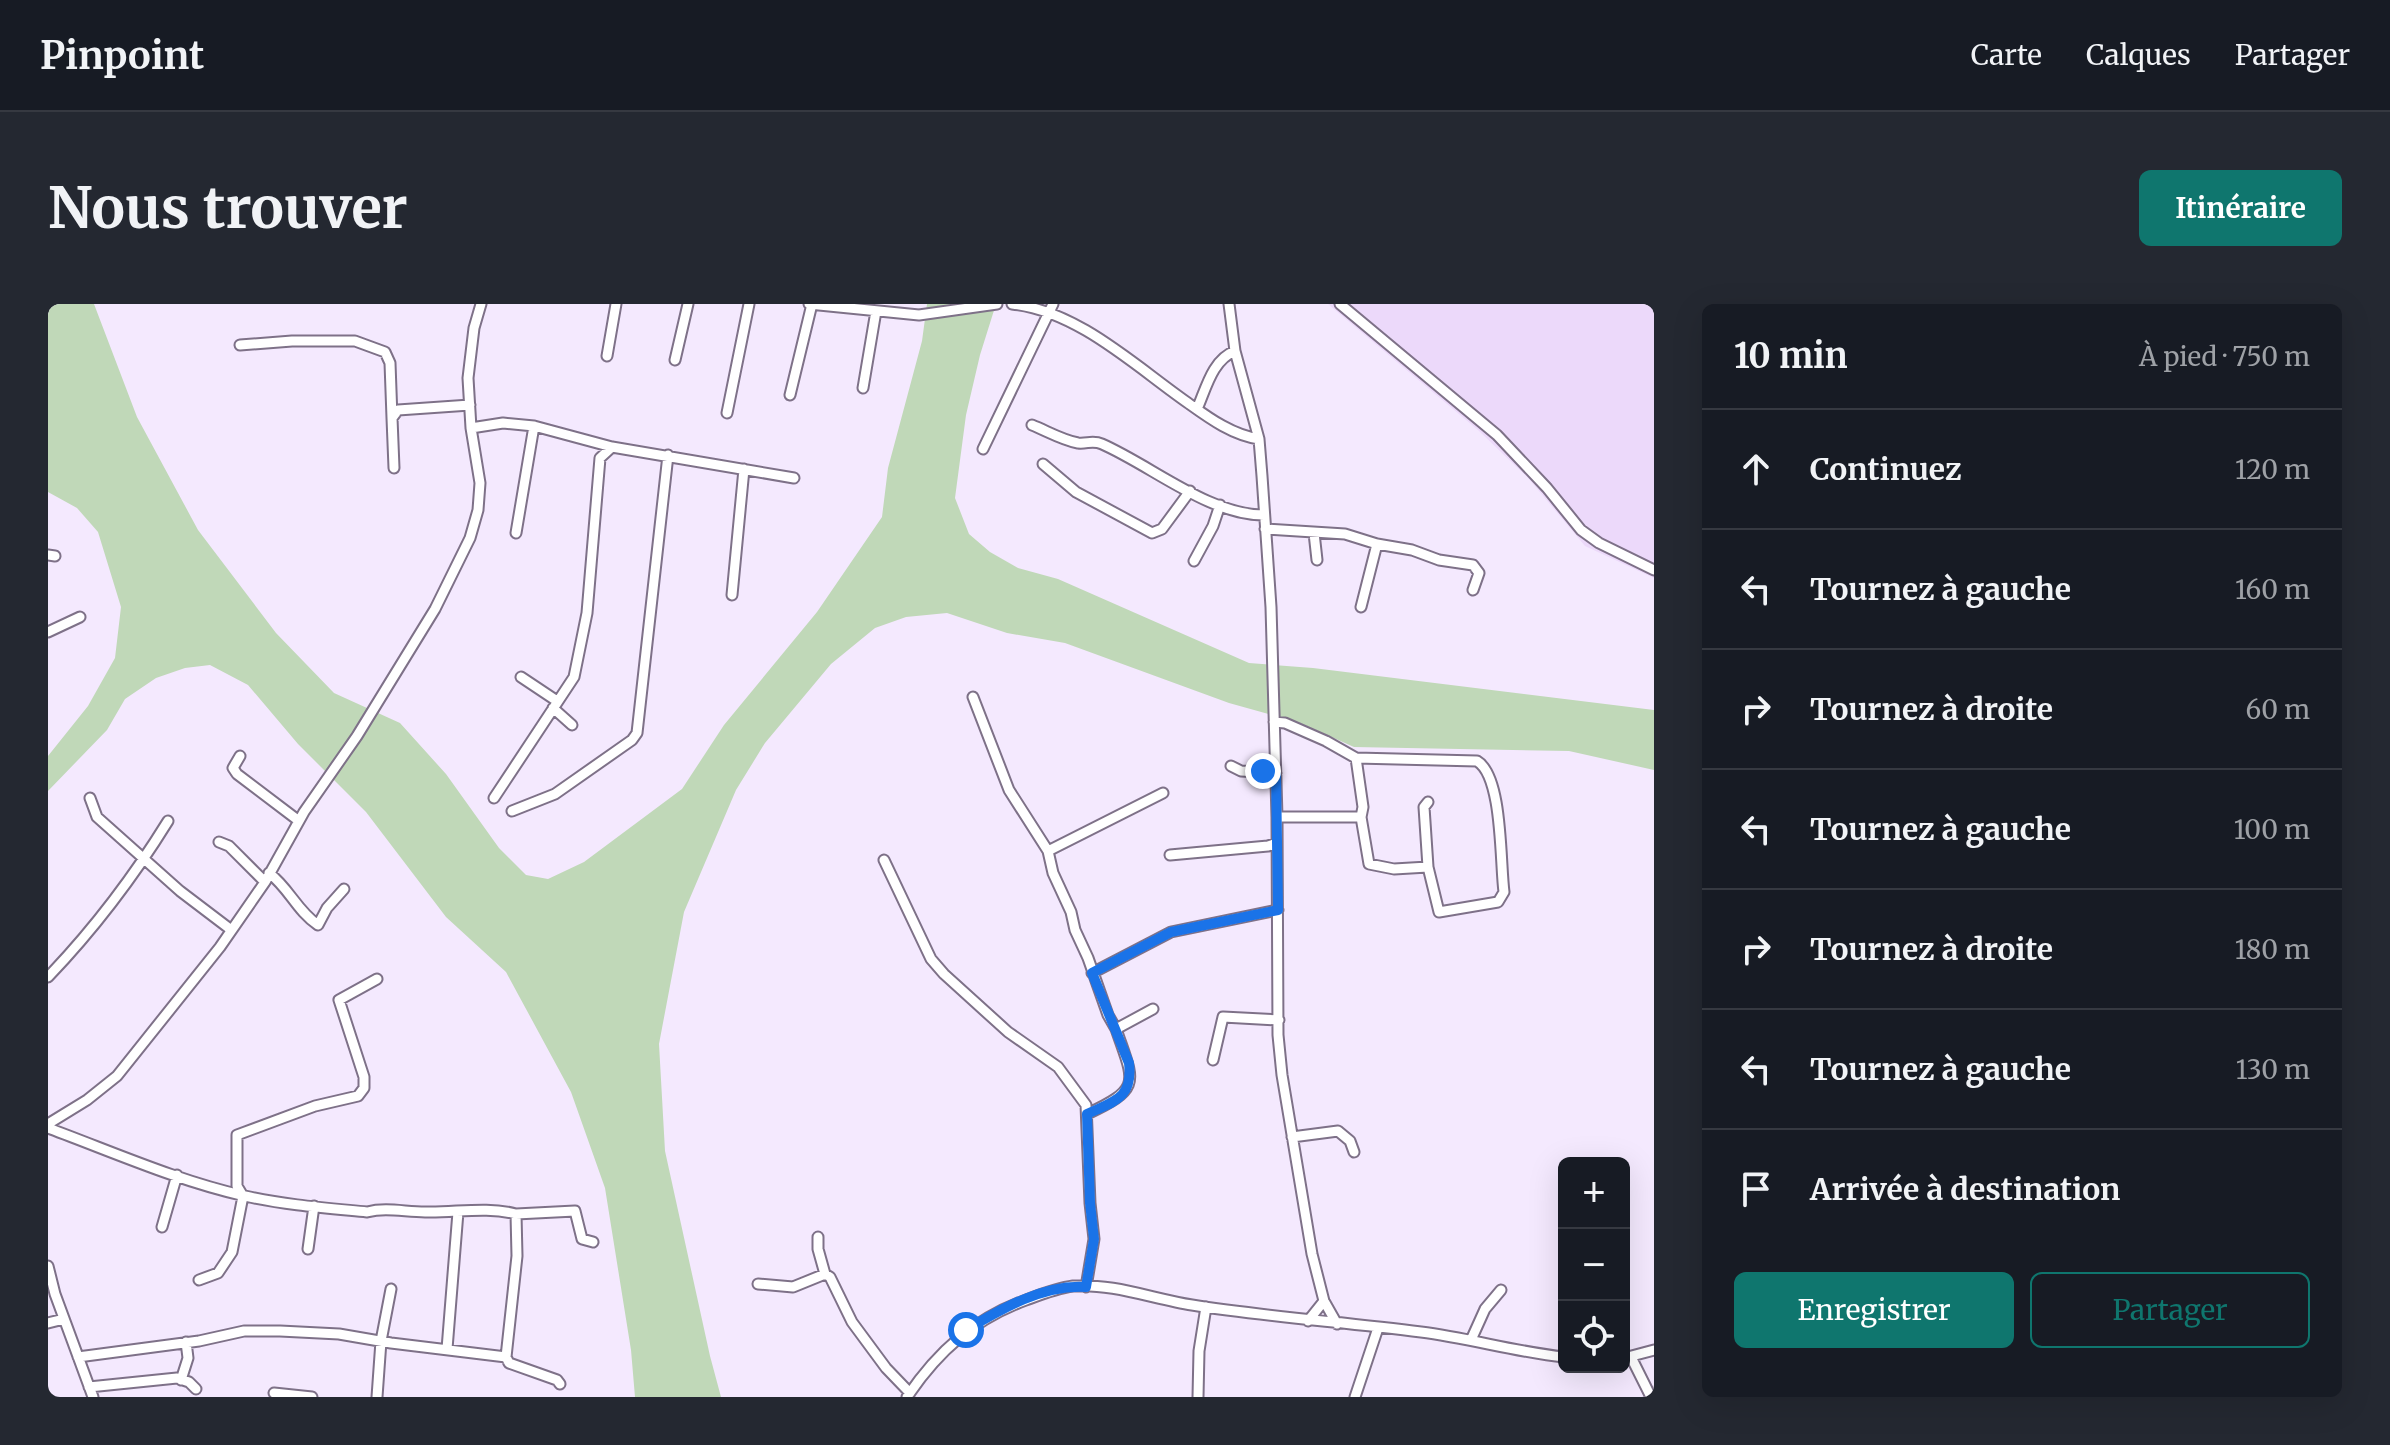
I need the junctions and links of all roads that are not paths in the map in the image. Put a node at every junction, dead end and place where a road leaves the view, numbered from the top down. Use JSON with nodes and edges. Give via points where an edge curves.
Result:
{"nodes":[{"id":1,"x":481,"y":304,"type":"edge"},
{"id":2,"x":616,"y":304,"type":"edge"},
{"id":3,"x":688,"y":304,"type":"edge"},
{"id":4,"x":749,"y":304,"type":"edge"},
{"id":5,"x":810,"y":304,"type":"edge"},
{"id":6,"x":997,"y":304,"type":"edge"},
{"id":7,"x":1012,"y":304,"type":"edge"},
{"id":8,"x":1229,"y":304,"type":"edge"},
{"id":9,"x":1340,"y":304,"type":"edge"},
{"id":10,"x":1050,"y":308,"type":"edge"},
{"id":11,"x":876,"y":311,"type":"junction"},
{"id":12,"x":240,"y":345,"type":"dead end"},
{"id":13,"x":1235,"y":351,"type":"junction"},
{"id":14,"x":607,"y":356,"type":"dead end"},
{"id":15,"x":675,"y":360,"type":"dead end"},
{"id":16,"x":863,"y":388,"type":"dead end"},
{"id":17,"x":790,"y":395,"type":"dead end"},
{"id":18,"x":470,"y":405,"type":"junction"},
{"id":19,"x":1197,"y":409,"type":"junction"},
{"id":20,"x":727,"y":413,"type":"dead end"},
{"id":21,"x":392,"y":418,"type":"junction"},
{"id":22,"x":1032,"y":425,"type":"dead end"},
{"id":23,"x":534,"y":426,"type":"junction"},
{"id":24,"x":471,"y":428,"type":"junction"},
{"id":25,"x":1259,"y":439,"type":"junction"},
{"id":26,"x":612,"y":447,"type":"junction"},
{"id":27,"x":983,"y":449,"type":"dead end"},
{"id":28,"x":668,"y":455,"type":"junction"},
{"id":29,"x":1043,"y":464,"type":"dead end"},
{"id":30,"x":394,"y":468,"type":"dead end"},
{"id":31,"x":744,"y":469,"type":"junction"},
{"id":32,"x":794,"y":478,"type":"dead end"},
{"id":33,"x":1190,"y":491,"type":"junction"},
{"id":34,"x":1220,"y":505,"type":"junction"},
{"id":35,"x":1264,"y":515,"type":"junction"},
{"id":36,"x":1265,"y":529,"type":"junction"},
{"id":37,"x":516,"y":533,"type":"dead end"},
{"id":38,"x":1314,"y":533,"type":"junction"},
{"id":39,"x":1377,"y":544,"type":"junction"},
{"id":40,"x":1317,"y":560,"type":"dead end"},
{"id":41,"x":1194,"y":561,"type":"dead end"},
{"id":42,"x":1654,"y":570,"type":"edge"},
{"id":43,"x":1473,"y":590,"type":"dead end"},
{"id":44,"x":732,"y":595,"type":"dead end"},
{"id":45,"x":1361,"y":607,"type":"dead end"},
{"id":46,"x":80,"y":617,"type":"dead end"},
{"id":47,"x":48,"y":632,"type":"edge"},
{"id":48,"x":521,"y":677,"type":"dead end"},
{"id":49,"x":973,"y":697,"type":"dead end"},
{"id":50,"x":555,"y":705,"type":"junction"},
{"id":51,"x":1274,"y":722,"type":"junction"},
{"id":52,"x":572,"y":725,"type":"dead end"},
{"id":53,"x":240,"y":756,"type":"dead end"},
{"id":54,"x":1356,"y":758,"type":"junction"},
{"id":55,"x":1231,"y":766,"type":"dead end"},
{"id":56,"x":1276,"y":773,"type":"junction"},
{"id":57,"x":1163,"y":793,"type":"dead end"},
{"id":58,"x":90,"y":798,"type":"dead end"},
{"id":59,"x":494,"y":798,"type":"dead end"},
{"id":60,"x":1428,"y":802,"type":"dead end"},
{"id":61,"x":512,"y":811,"type":"dead end"},
{"id":62,"x":1277,"y":817,"type":"junction"},
{"id":63,"x":1361,"y":817,"type":"junction"},
{"id":64,"x":168,"y":821,"type":"dead end"},
{"id":65,"x":299,"y":821,"type":"junction"},
{"id":66,"x":219,"y":842,"type":"dead end"},
{"id":67,"x":1277,"y":843,"type":"junction"},
{"id":68,"x":1048,"y":851,"type":"junction"},
{"id":69,"x":1170,"y":855,"type":"dead end"},
{"id":70,"x":142,"y":857,"type":"junction"},
{"id":71,"x":884,"y":860,"type":"dead end"},
{"id":72,"x":1428,"y":867,"type":"junction"},
{"id":73,"x":267,"y":877,"type":"junction"},
{"id":74,"x":344,"y":889,"type":"dead end"},
{"id":75,"x":1278,"y":910,"type":"junction"},
{"id":76,"x":230,"y":929,"type":"junction"},
{"id":77,"x":1092,"y":973,"type":"junction"},
{"id":78,"x":48,"y":977,"type":"edge"},
{"id":79,"x":377,"y":979,"type":"dead end"},
{"id":80,"x":1153,"y":1009,"type":"dead end"},
{"id":81,"x":1279,"y":1020,"type":"junction"},
{"id":82,"x":1116,"y":1029,"type":"junction"},
{"id":83,"x":1213,"y":1060,"type":"dead end"},
{"id":84,"x":1087,"y":1114,"type":"junction"},
{"id":85,"x":48,"y":1126,"type":"edge"},
{"id":86,"x":1292,"y":1137,"type":"junction"},
{"id":87,"x":1354,"y":1152,"type":"dead end"},
{"id":88,"x":177,"y":1175,"type":"junction"},
{"id":89,"x":243,"y":1196,"type":"junction"},
{"id":90,"x":314,"y":1206,"type":"junction"},
{"id":91,"x":458,"y":1212,"type":"junction"},
{"id":92,"x":516,"y":1214,"type":"junction"},
{"id":93,"x":162,"y":1227,"type":"dead end"},
{"id":94,"x":818,"y":1237,"type":"dead end"},
{"id":95,"x":593,"y":1242,"type":"dead end"},
{"id":96,"x":308,"y":1249,"type":"dead end"},
{"id":97,"x":48,"y":1266,"type":"edge"},
{"id":98,"x":825,"y":1274,"type":"junction"},
{"id":99,"x":199,"y":1280,"type":"dead end"},
{"id":100,"x":758,"y":1284,"type":"dead end"},
{"id":101,"x":1086,"y":1287,"type":"junction"},
{"id":102,"x":391,"y":1289,"type":"dead end"},
{"id":103,"x":1501,"y":1290,"type":"dead end"},
{"id":104,"x":1324,"y":1301,"type":"junction"},
{"id":105,"x":1206,"y":1307,"type":"junction"},
{"id":106,"x":64,"y":1319,"type":"junction"},
{"id":107,"x":1308,"y":1321,"type":"junction"},
{"id":108,"x":48,"y":1323,"type":"edge"},
{"id":109,"x":1337,"y":1324,"type":"junction"},
{"id":110,"x":1378,"y":1328,"type":"junction"},
{"id":111,"x":1471,"y":1340,"type":"junction"},
{"id":112,"x":381,"y":1341,"type":"junction"},
{"id":113,"x":186,"y":1342,"type":"junction"},
{"id":114,"x":447,"y":1349,"type":"junction"},
{"id":115,"x":1654,"y":1350,"type":"edge"},
{"id":116,"x":1558,"y":1356,"type":"edge"},
{"id":117,"x":1630,"y":1356,"type":"edge"},
{"id":118,"x":78,"y":1357,"type":"junction"},
{"id":119,"x":506,"y":1357,"type":"junction"},
{"id":120,"x":1630,"y":1360,"type":"edge"},
{"id":121,"x":181,"y":1380,"type":"junction"},
{"id":122,"x":560,"y":1384,"type":"dead end"},
{"id":123,"x":196,"y":1389,"type":"dead end"},
{"id":124,"x":91,"y":1392,"type":"edge"},
{"id":125,"x":274,"y":1393,"type":"dead end"},
{"id":126,"x":908,"y":1395,"type":"edge"},
{"id":127,"x":312,"y":1397,"type":"edge"},
{"id":128,"x":377,"y":1397,"type":"edge"},
{"id":129,"x":1198,"y":1397,"type":"edge"},
{"id":130,"x":1355,"y":1397,"type":"edge"},
{"id":131,"x":1651,"y":1397,"type":"edge"}],
"edges":[{"from":1,"to":18,"type":"street","via":[[468,378]]},
{"from":2,"to":14,"type":"street"},
{"from":3,"to":15,"type":"street"},
{"from":4,"to":20,"type":"street"},
{"from":5,"to":11,"type":"street"},
{"from":5,"to":17,"type":"street"},
{"from":6,"to":11,"type":"street","via":[[919,315]]},
{"from":7,"to":10,"type":"street"},
{"from":8,"to":13,"type":"street"},
{"from":9,"to":42,"type":"street","via":[[1497,435],[1581,530]]},
{"from":10,"to":19,"type":"street"},
{"from":10,"to":27,"type":"street"},
{"from":11,"to":16,"type":"street"},
{"from":12,"to":21,"type":"street","via":[[355,341],[385,352]]},
{"from":13,"to":19,"type":"street","via":[[1216,366]]},
{"from":13,"to":25,"type":"street"},
{"from":18,"to":21,"type":"street","via":[[398,410]]},
{"from":18,"to":24,"type":"street"},
{"from":19,"to":25,"type":"street","via":[[1229,430]]},
{"from":21,"to":30,"type":"street"},
{"from":22,"to":33,"type":"street","via":[[1123,453]]},
{"from":23,"to":24,"type":"street"},
{"from":23,"to":26,"type":"street"},
{"from":23,"to":37,"type":"street"},
{"from":24,"to":65,"type":"street","via":[[480,483],[470,538],[412,649]]},
{"from":25,"to":35,"type":"street"},
{"from":26,"to":28,"type":"street"},
{"from":26,"to":50,"type":"street","via":[[600,458],[578,666]]},
{"from":28,"to":31,"type":"street"},
{"from":28,"to":61,"type":"street","via":[[637,733],[555,794]]},
{"from":29,"to":33,"type":"street","via":[[1076,492],[1152,533],[1162,529]]},
{"from":31,"to":32,"type":"street"},
{"from":31,"to":44,"type":"street"},
{"from":33,"to":34,"type":"street"},
{"from":34,"to":35,"type":"street"},
{"from":34,"to":41,"type":"street"},
{"from":35,"to":36,"type":"street"},
{"from":36,"to":38,"type":"street"},
{"from":36,"to":51,"type":"street"},
{"from":38,"to":39,"type":"street","via":[[1345,534]]},
{"from":38,"to":40,"type":"street"},
{"from":39,"to":43,"type":"street","via":[[1473,565],[1479,573]]},
{"from":39,"to":45,"type":"street"},
{"from":46,"to":47,"type":"street"},
{"from":48,"to":50,"type":"street"},
{"from":49,"to":68,"type":"street","via":[[1009,790]]},
{"from":50,"to":52,"type":"street"},
{"from":50,"to":59,"type":"street"},
{"from":51,"to":54,"type":"street"},
{"from":51,"to":56,"type":"street"},
{"from":53,"to":65,"type":"street","via":[[233,768],[237,774]]},
{"from":54,"to":63,"type":"street"},
{"from":54,"to":72,"type":"street","via":[[1477,761],[1485,766],[1498,821],[1502,899],[1439,912]]},
{"from":55,"to":56,"type":"street"},
{"from":56,"to":62,"type":"street"},
{"from":57,"to":68,"type":"street"},
{"from":58,"to":70,"type":"street","via":[[97,817]]},
{"from":60,"to":72,"type":"street"},
{"from":62,"to":63,"type":"street"},
{"from":62,"to":67,"type":"street"},
{"from":63,"to":72,"type":"street","via":[[1369,864]]},
{"from":64,"to":70,"type":"street"},
{"from":65,"to":73,"type":"street"},
{"from":66,"to":73,"type":"street"},
{"from":67,"to":69,"type":"street"},
{"from":67,"to":75,"type":"street"},
{"from":68,"to":77,"type":"street"},
{"from":70,"to":76,"type":"street"},
{"from":70,"to":78,"type":"street"},
{"from":71,"to":84,"type":"street","via":[[931,959],[1008,1032],[1058,1067]]},
{"from":73,"to":74,"type":"street","via":[[284,886],[318,925]]},
{"from":73,"to":76,"type":"street"},
{"from":75,"to":77,"type":"street","via":[[1171,932]]},
{"from":75,"to":81,"type":"street"},
{"from":76,"to":85,"type":"street","via":[[117,1076]]},
{"from":77,"to":82,"type":"street"},
{"from":79,"to":89,"type":"street","via":[[339,1000],[364,1088],[358,1096],[237,1135],[237,1186]]},
{"from":80,"to":82,"type":"street"},
{"from":81,"to":83,"type":"street","via":[[1223,1017]]},
{"from":81,"to":86,"type":"street"},
{"from":82,"to":84,"type":"street","via":[[1129,1063],[1130,1083],[1113,1102]]},
{"from":84,"to":101,"type":"street","via":[[1094,1239]]},
{"from":85,"to":88,"type":"street"},
{"from":86,"to":87,"type":"street","via":[[1338,1131]]},
{"from":86,"to":104,"type":"street"},
{"from":88,"to":89,"type":"street"},
{"from":88,"to":93,"type":"street"},
{"from":89,"to":90,"type":"street"},
{"from":89,"to":99,"type":"street","via":[[225,1266]]},
{"from":90,"to":91,"type":"street"},
{"from":90,"to":96,"type":"street"},
{"from":91,"to":92,"type":"street"},
{"from":91,"to":114,"type":"street"},
{"from":92,"to":95,"type":"street","via":[[575,1211],[582,1239]]},
{"from":92,"to":119,"type":"street"},
{"from":94,"to":98,"type":"street"},
{"from":97,"to":106,"type":"street"},
{"from":98,"to":100,"type":"street","via":[[793,1287]]},
{"from":98,"to":126,"type":"street","via":[[835,1282],[852,1322]]},
{"from":101,"to":105,"type":"street"},
{"from":101,"to":126,"type":"street","via":[[1055,1290],[1002,1309],[966,1330]]},
{"from":102,"to":112,"type":"street"},
{"from":103,"to":111,"type":"street"},
{"from":104,"to":107,"type":"street"},
{"from":104,"to":109,"type":"street"},
{"from":105,"to":107,"type":"street"},
{"from":105,"to":129,"type":"street"},
{"from":106,"to":108,"type":"street"},
{"from":106,"to":118,"type":"street"},
{"from":107,"to":109,"type":"street"},
{"from":109,"to":110,"type":"street"},
{"from":110,"to":111,"type":"street"},
{"from":110,"to":130,"type":"street"},
{"from":111,"to":116,"type":"street"},
{"from":112,"to":113,"type":"street","via":[[268,1331]]},
{"from":112,"to":114,"type":"street"},
{"from":112,"to":128,"type":"street"},
{"from":113,"to":118,"type":"street"},
{"from":113,"to":121,"type":"street","via":[[188,1358]]},
{"from":114,"to":119,"type":"street"},
{"from":115,"to":117,"type":"street"},
{"from":118,"to":124,"type":"street"},
{"from":119,"to":122,"type":"street","via":[[509,1363]]},
{"from":120,"to":131,"type":"street"},
{"from":121,"to":123,"type":"street"},
{"from":121,"to":124,"type":"street"},
{"from":125,"to":127,"type":"street"}]}
